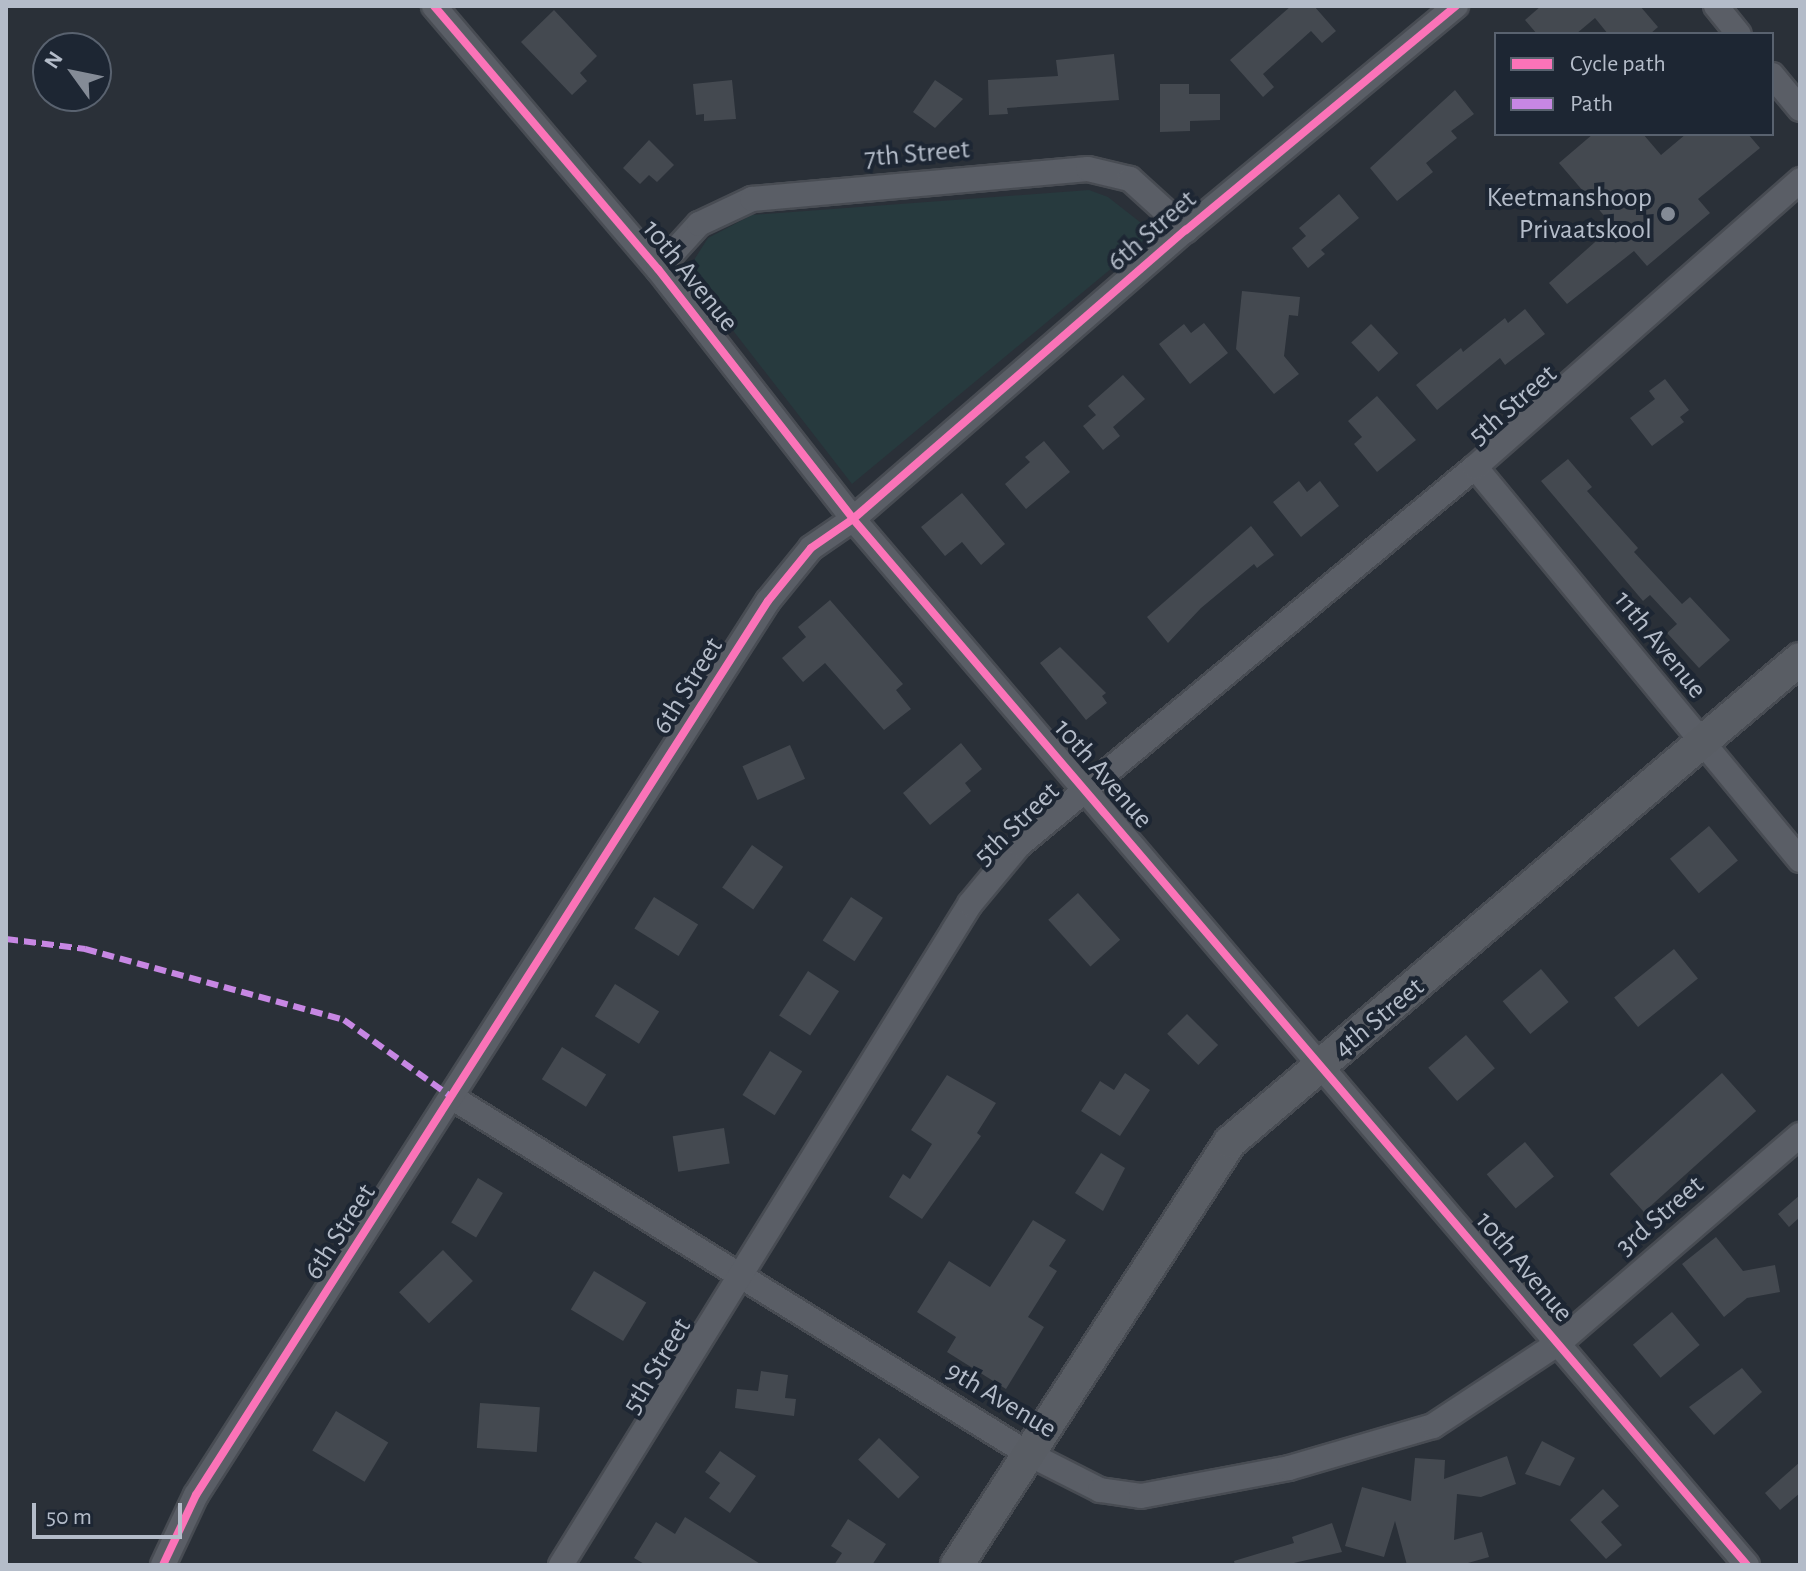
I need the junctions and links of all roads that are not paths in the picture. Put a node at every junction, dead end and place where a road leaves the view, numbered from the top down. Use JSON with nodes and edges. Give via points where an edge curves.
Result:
{"nodes":[{"id":1,"x":434,"y":6,"type":"edge"},
{"id":2,"x":1456,"y":6,"type":"edge"},
{"id":3,"x":1716,"y":6,"type":"edge"},
{"id":4,"x":1737,"y":32,"type":"edge"},
{"id":5,"x":1774,"y":77,"type":"edge"},
{"id":6,"x":1800,"y":109,"type":"edge"},
{"id":7,"x":1800,"y":180,"type":"edge"},
{"id":8,"x":1186,"y":230,"type":"junction"},
{"id":9,"x":658,"y":269,"type":"junction"},
{"id":10,"x":1475,"y":467,"type":"junction"},
{"id":11,"x":853,"y":519,"type":"junction"},
{"id":12,"x":1800,"y":659,"type":"edge"},
{"id":13,"x":1702,"y":743,"type":"junction"},
{"id":14,"x":1086,"y":788,"type":"junction"},
{"id":15,"x":1800,"y":860,"type":"edge"},
{"id":16,"x":1324,"y":1065,"type":"junction"},
{"id":17,"x":453,"y":1098,"type":"junction"},
{"id":18,"x":1800,"y":1135,"type":"edge"},
{"id":19,"x":739,"y":1274,"type":"junction"},
{"id":20,"x":1560,"y":1342,"type":"junction"},
{"id":21,"x":1027,"y":1453,"type":"junction"},
{"id":22,"x":163,"y":1565,"type":"edge"},
{"id":23,"x":561,"y":1565,"type":"edge"},
{"id":24,"x":957,"y":1565,"type":"edge"},
{"id":25,"x":1747,"y":1565,"type":"edge"}],
"edges":[{"from":1,"to":9,"type":"street","name":"10th Avenue"},
{"from":2,"to":8,"type":"street","name":"6th Street"},
{"from":3,"to":4,"type":"street"},
{"from":5,"to":6,"type":"street"},
{"from":7,"to":10,"type":"street","name":"5th Street"},
{"from":8,"to":9,"type":"street","name":"7th Street","via":[[1130,179],[1088,169],[752,199],[699,224]]},
{"from":8,"to":11,"type":"street","name":"6th Street"},
{"from":9,"to":11,"type":"street","name":"10th Avenue"},
{"from":10,"to":13,"type":"street","name":"11th Avenue"},
{"from":10,"to":14,"type":"street","name":"5th Street"},
{"from":11,"to":14,"type":"street","name":"10th Avenue"},
{"from":11,"to":17,"type":"street","name":"6th Street","via":[[811,548],[768,601]]},
{"from":12,"to":13,"type":"street","name":"4th Street"},
{"from":13,"to":15,"type":"street","name":"11th Avenue"},
{"from":13,"to":16,"type":"street","name":"4th Street"},
{"from":14,"to":16,"type":"street","name":"10th Avenue"},
{"from":14,"to":19,"type":"street","name":"5th Street","via":[[1019,845],[970,904]]},
{"from":16,"to":20,"type":"street","name":"10th Avenue"},
{"from":16,"to":21,"type":"street","name":"4th Street","via":[[1254,1119],[1212,1165]]},
{"from":17,"to":19,"type":"street","name":"9th Avenue"},
{"from":17,"to":22,"type":"street","name":"6th Street","via":[[196,1495]]},
{"from":18,"to":20,"type":"street","name":"3rd Street"},
{"from":19,"to":21,"type":"street","name":"9th Avenue"},
{"from":19,"to":23,"type":"street","name":"5th Street"},
{"from":20,"to":21,"type":"street","name":"9th Avenue","via":[[1433,1426],[1289,1468],[1183,1491],[1141,1496],[1100,1490]]},
{"from":20,"to":25,"type":"street","name":"10th Avenue"},
{"from":21,"to":24,"type":"street","name":"4th Street"}]}
